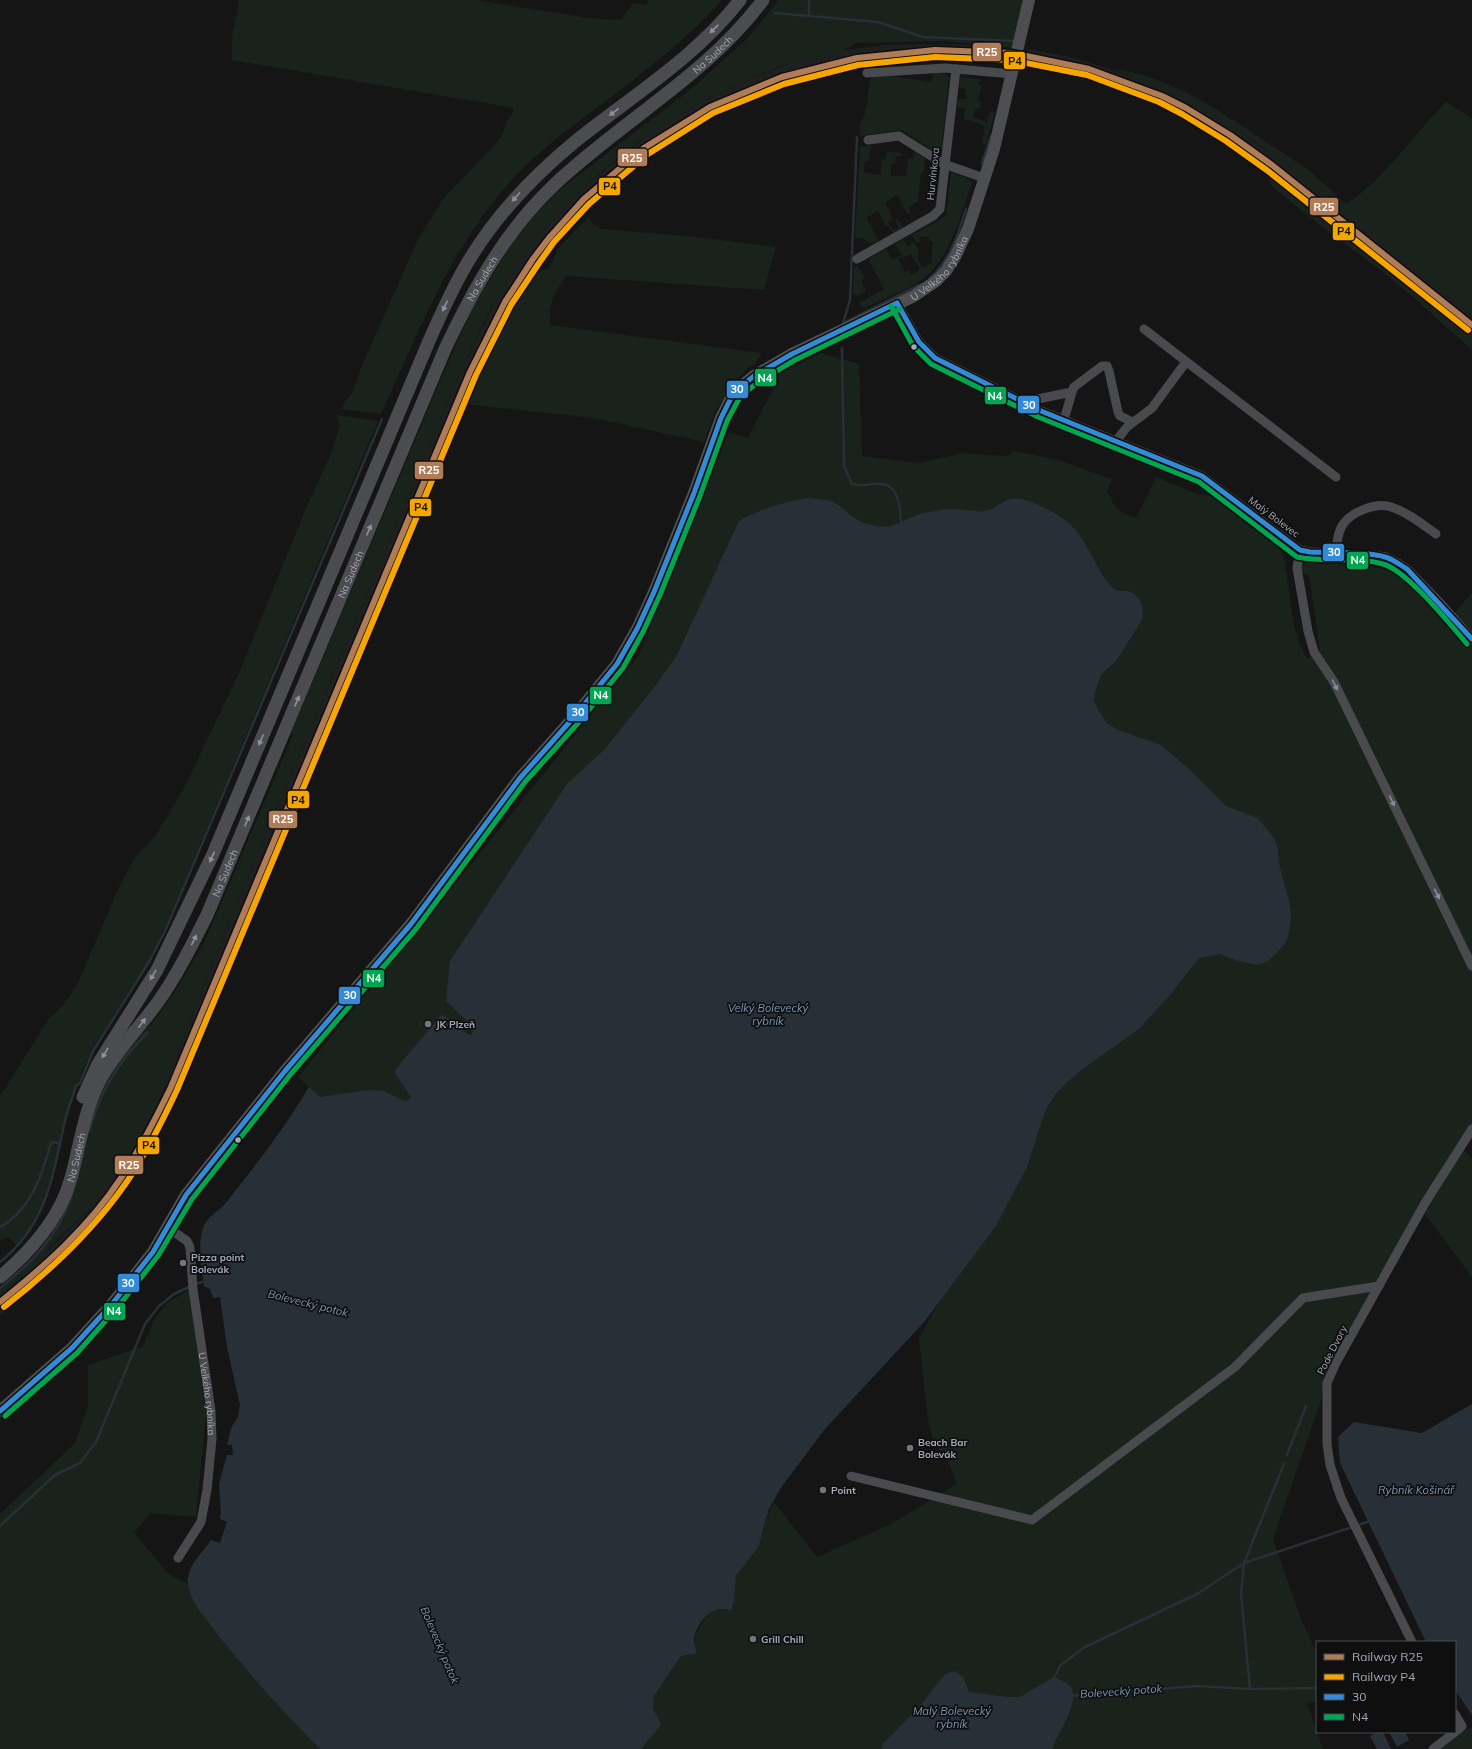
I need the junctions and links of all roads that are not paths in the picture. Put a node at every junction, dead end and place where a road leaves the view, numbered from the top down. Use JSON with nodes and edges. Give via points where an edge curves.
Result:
{"nodes":[{"id":1,"x":740,"y":0,"type":"edge"},
{"id":2,"x":763,"y":0,"type":"edge"},
{"id":3,"x":1029,"y":0,"type":"edge"},
{"id":4,"x":956,"y":69,"type":"junction"},
{"id":5,"x":866,"y":73,"type":"dead end"},
{"id":6,"x":1012,"y":74,"type":"junction"},
{"id":7,"x":868,"y":140,"type":"dead end"},
{"id":8,"x":944,"y":164,"type":"junction"},
{"id":9,"x":984,"y":178,"type":"junction"},
{"id":10,"x":858,"y":259,"type":"dead end"},
{"id":11,"x":897,"y":303,"type":"junction"},
{"id":12,"x":1144,"y":329,"type":"dead end"},
{"id":13,"x":1186,"y":362,"type":"junction"},
{"id":14,"x":1072,"y":392,"type":"junction"},
{"id":15,"x":1023,"y":402,"type":"junction"},
{"id":16,"x":1064,"y":420,"type":"junction"},
{"id":17,"x":1133,"y":422,"type":"junction"},
{"id":18,"x":1116,"y":441,"type":"junction"},
{"id":19,"x":1336,"y":477,"type":"dead end"},
{"id":20,"x":1436,"y":534,"type":"dead end"},
{"id":21,"x":1300,"y":550,"type":"junction"},
{"id":22,"x":1336,"y":553,"type":"junction"},
{"id":23,"x":1472,"y":638,"type":"edge"},
{"id":24,"x":1472,"y":966,"type":"edge"},
{"id":25,"x":1472,"y":1129,"type":"edge"},
{"id":26,"x":48,"y":1226,"type":"junction"},
{"id":27,"x":170,"y":1229,"type":"junction"},
{"id":28,"x":0,"y":1277,"type":"edge"},
{"id":29,"x":1379,"y":1286,"type":"junction"},
{"id":30,"x":0,"y":1411,"type":"edge"},
{"id":31,"x":851,"y":1476,"type":"dead end"},
{"id":32,"x":178,"y":1558,"type":"dead end"},
{"id":33,"x":1412,"y":1641,"type":"edge"},
{"id":34,"x":1453,"y":1733,"type":"edge"},
{"id":35,"x":1433,"y":1749,"type":"edge"}],
"edges":[{"from":1,"to":26,"type":"main road","name":"Na Sudech","one_way":true,"via":[[718,25],[676,63],[538,175],[501,216],[466,266],[429,341],[213,854],[157,970],[90,1080],[78,1112],[59,1195]]},
{"from":26,"to":2,"type":"main road","name":"Na Sudech","one_way":true,"via":[[68,1188],[86,1114],[100,1080],[176,974],[209,910],[445,349],[482,275],[512,231],[554,184],[685,80],[731,38]]},
{"from":3,"to":6,"type":"street","name":"U Velkého rybníka"},
{"from":4,"to":5,"type":"street"},
{"from":4,"to":6,"type":"street"},
{"from":4,"to":8,"type":"street","name":"Hurvínkova"},
{"from":6,"to":9,"type":"street","name":"U Velkého rybníka","via":[[994,150]]},
{"from":7,"to":8,"type":"street","via":[[899,136]]},
{"from":8,"to":9,"type":"street"},
{"from":8,"to":10,"type":"street","name":"Hurvínkova","via":[[940,209]]},
{"from":9,"to":11,"type":"street","name":"U Velkého rybníka","via":[[968,229],[946,271],[914,296]]},
{"from":11,"to":15,"type":"street","name":"Malý Bolevec","via":[[919,342],[935,358]]},
{"from":11,"to":27,"type":"street","name":"U Velkého rybníka","via":[[792,354],[754,376],[734,392],[720,421],[654,592],[637,629],[616,664],[574,717],[520,778],[411,924],[285,1072],[186,1195]]},
{"from":12,"to":13,"type":"street"},
{"from":13,"to":17,"type":"street","via":[[1152,408]]},
{"from":13,"to":19,"type":"street"},
{"from":14,"to":15,"type":"street"},
{"from":14,"to":16,"type":"street"},
{"from":14,"to":17,"type":"street","via":[[1074,387],[1102,366],[1107,366],[1118,412],[1120,416]]},
{"from":15,"to":16,"type":"street","name":"Malý Bolevec"},
{"from":16,"to":18,"type":"street","name":"Malý Bolevec"},
{"from":17,"to":18,"type":"street"},
{"from":18,"to":21,"type":"street","name":"Malý Bolevec","via":[[1202,476]]},
{"from":20,"to":22,"type":"street","via":[[1391,507],[1370,507],[1349,518],[1342,525]]},
{"from":21,"to":22,"type":"street","name":"Malý Bolevec"},
{"from":21,"to":24,"type":"street","one_way":true,"via":[[1297,568],[1314,652],[1334,682]]},
{"from":22,"to":23,"type":"street","name":"Malý Bolevec","via":[[1386,557],[1398,563]]},
{"from":25,"to":29,"type":"street","name":"Pode Dvory","via":[[1425,1203]]},
{"from":26,"to":28,"type":"main road","name":"Na Sudech","via":[[24,1256]]},
{"from":27,"to":30,"type":"street","name":"U Velkého rybníka","via":[[130,1282],[82,1338]]},
{"from":27,"to":32,"type":"street","name":"U Velkého rybníka","via":[[187,1241],[190,1247],[191,1277],[211,1411],[212,1439],[201,1522]]},
{"from":29,"to":31,"type":"street","via":[[1303,1298],[1235,1367],[1032,1520]]},
{"from":29,"to":33,"type":"street","name":"Pode Dvory","via":[[1327,1383],[1327,1444],[1330,1465],[1341,1498]]},
{"from":34,"to":35,"type":"street"}]}
